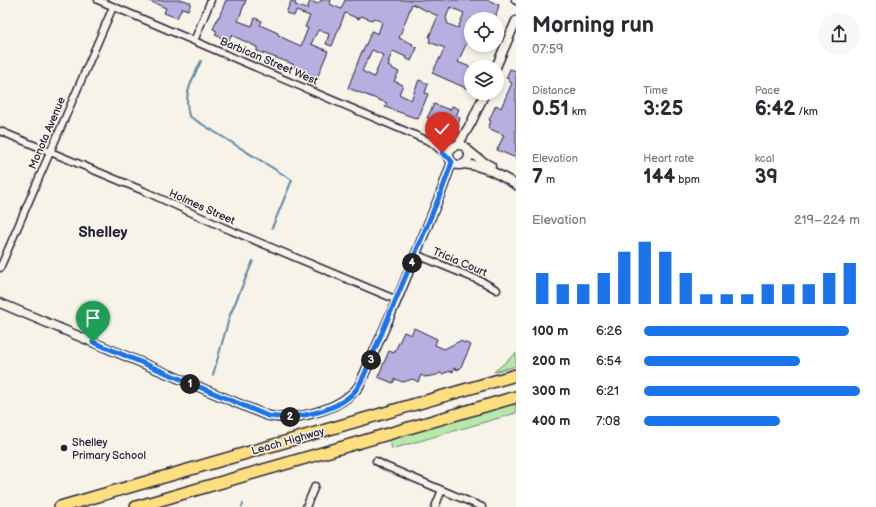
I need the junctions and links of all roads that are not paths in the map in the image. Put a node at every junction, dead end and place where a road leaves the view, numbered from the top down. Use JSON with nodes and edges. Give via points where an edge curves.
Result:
{"nodes":[{"id":1,"x":98,"y":0,"type":"edge"},
{"id":2,"x":211,"y":0,"type":"edge"},
{"id":3,"x":113,"y":6,"type":"junction"},
{"id":4,"x":516,"y":21,"type":"edge"},
{"id":5,"x":194,"y":41,"type":"junction"},
{"id":6,"x":499,"y":60,"type":"edge"},
{"id":7,"x":481,"y":100,"type":"edge"},
{"id":8,"x":471,"y":124,"type":"junction"},
{"id":9,"x":0,"y":131,"type":"edge"},
{"id":10,"x":431,"y":142,"type":"junction"},
{"id":11,"x":455,"y":146,"type":"junction"},
{"id":12,"x":468,"y":149,"type":"junction"},
{"id":13,"x":50,"y":152,"type":"junction"},
{"id":14,"x":456,"y":162,"type":"junction"},
{"id":15,"x":516,"y":178,"type":"edge"},
{"id":16,"x":516,"y":185,"type":"edge"},
{"id":17,"x":415,"y":254,"type":"junction"},
{"id":18,"x":0,"y":268,"type":"edge"},
{"id":19,"x":497,"y":290,"type":"dead end"},
{"id":20,"x":397,"y":300,"type":"junction"},
{"id":21,"x":0,"y":303,"type":"edge"},
{"id":22,"x":516,"y":375,"type":"edge"},
{"id":23,"x":516,"y":397,"type":"edge"},
{"id":24,"x":376,"y":461,"type":"dead end"},
{"id":25,"x":315,"y":486,"type":"dead end"},
{"id":26,"x":442,"y":490,"type":"junction"},
{"id":27,"x":60,"y":507,"type":"edge"},
{"id":28,"x":136,"y":507,"type":"edge"},
{"id":29,"x":306,"y":507,"type":"edge"},
{"id":30,"x":435,"y":507,"type":"edge"},
{"id":31,"x":482,"y":507,"type":"edge"}],
"edges":[{"from":1,"to":3,"type":"street","name":"Barbican Street West"},
{"from":2,"to":5,"type":"street"},
{"from":3,"to":5,"type":"street","name":"Barbican Street West"},
{"from":3,"to":13,"type":"street","name":"Monota Avenue"},
{"from":4,"to":6,"type":"street"},
{"from":5,"to":10,"type":"street","name":"Barbican Street West"},
{"from":7,"to":8,"type":"street"},
{"from":8,"to":11,"type":"street"},
{"from":8,"to":12,"type":"street"},
{"from":9,"to":13,"type":"street","name":"Holmes Street"},
{"from":10,"to":11,"type":"street","name":"Barbican Street West"},
{"from":10,"to":14,"type":"street","name":"Barbican Street West"},
{"from":11,"to":12,"type":"street","name":"Barbican Street West"},
{"from":11,"to":14,"type":"street","via":[[449,152]]},
{"from":12,"to":14,"type":"street","via":[[468,160]]},
{"from":12,"to":15,"type":"street","name":"Barbican Street West","via":[[480,160]]},
{"from":13,"to":18,"type":"street","name":"Monota Avenue"},
{"from":13,"to":20,"type":"street","name":"Holmes Street"},
{"from":14,"to":16,"type":"street","via":[[493,171]]},
{"from":14,"to":17,"type":"street"},
{"from":17,"to":19,"type":"street","name":"Tricia Court"},
{"from":17,"to":20,"type":"street"},
{"from":20,"to":21,"type":"street","via":[[354,392],[334,406],[289,418],[268,416]]},
{"from":22,"to":27,"type":"highway","name":"Leach Highway"},
{"from":23,"to":28,"type":"highway","name":"Leach Highway"},
{"from":24,"to":26,"type":"street"},
{"from":25,"to":29,"type":"street"},
{"from":26,"to":30,"type":"street"},
{"from":26,"to":31,"type":"street"}]}
